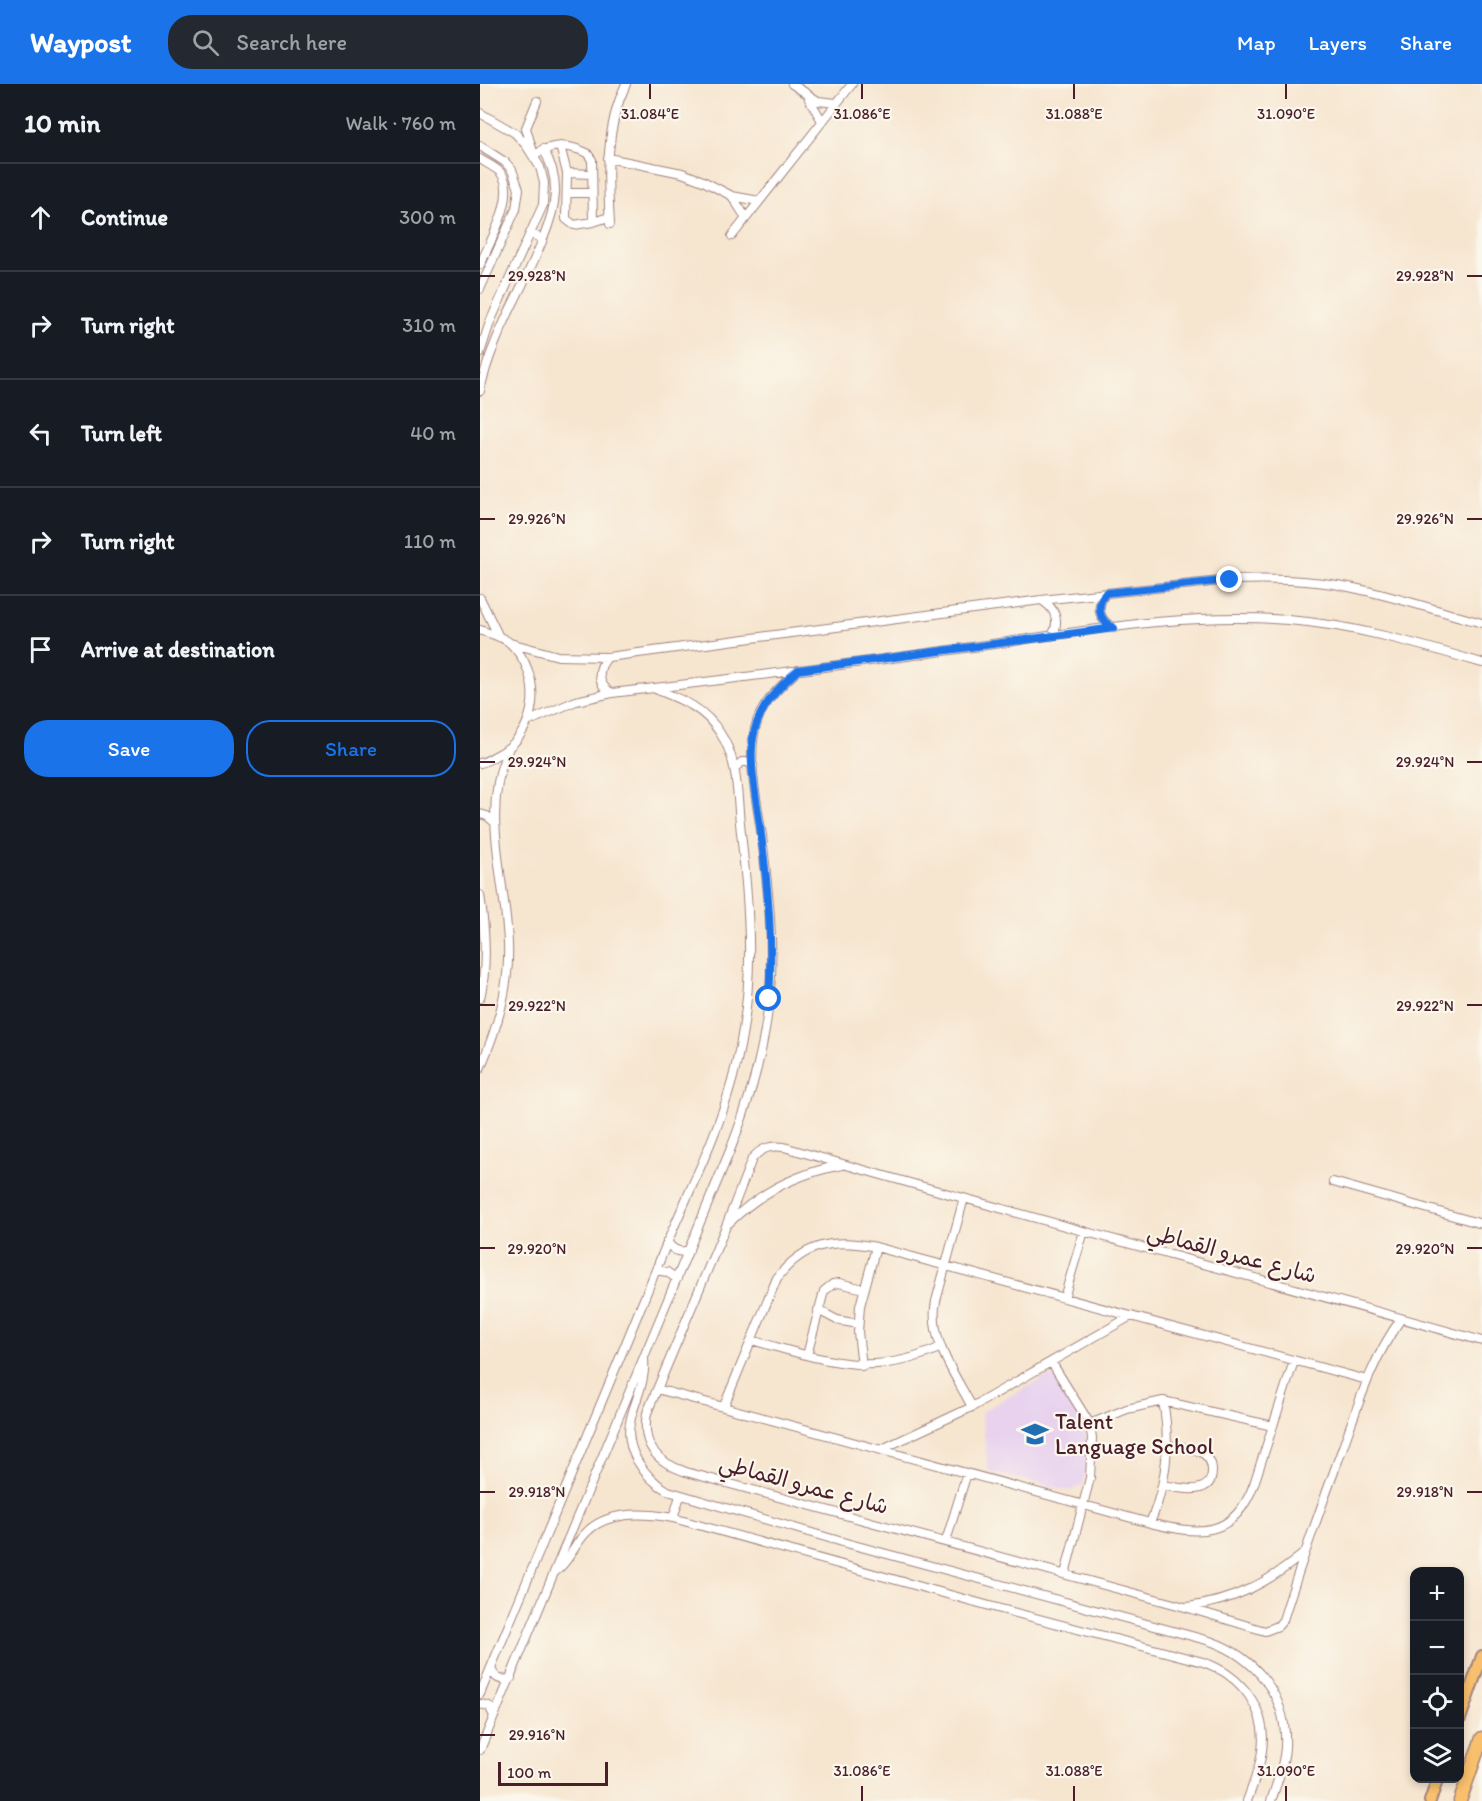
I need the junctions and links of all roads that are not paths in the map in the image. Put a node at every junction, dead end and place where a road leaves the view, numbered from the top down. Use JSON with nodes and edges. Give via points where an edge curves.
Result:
{"nodes":[{"id":1,"x":626,"y":84,"type":"edge"},
{"id":2,"x":792,"y":84,"type":"edge"},
{"id":3,"x":852,"y":84,"type":"edge"},
{"id":4,"x":807,"y":95,"type":"junction"},
{"id":5,"x":537,"y":101,"type":"dead end"},
{"id":6,"x":836,"y":104,"type":"junction"},
{"id":7,"x":480,"y":113,"type":"edge"},
{"id":8,"x":822,"y":121,"type":"junction"},
{"id":9,"x":480,"y":146,"type":"edge"},
{"id":10,"x":560,"y":146,"type":"junction"},
{"id":11,"x":543,"y":149,"type":"junction"},
{"id":12,"x":534,"y":155,"type":"junction"},
{"id":13,"x":608,"y":158,"type":"junction"},
{"id":14,"x":480,"y":159,"type":"edge"},
{"id":15,"x":567,"y":173,"type":"junction"},
{"id":16,"x":592,"y":174,"type":"junction"},
{"id":17,"x":568,"y":193,"type":"junction"},
{"id":18,"x":592,"y":193,"type":"junction"},
{"id":19,"x":732,"y":196,"type":"junction"},
{"id":20,"x":759,"y":201,"type":"junction"},
{"id":21,"x":746,"y":218,"type":"junction"},
{"id":22,"x":593,"y":222,"type":"junction"},
{"id":23,"x":531,"y":234,"type":"junction"},
{"id":24,"x":732,"y":236,"type":"dead end"},
{"id":25,"x":543,"y":239,"type":"junction"},
{"id":26,"x":480,"y":265,"type":"edge"},
{"id":27,"x":480,"y":289,"type":"edge"},
{"id":28,"x":480,"y":353,"type":"edge"},
{"id":29,"x":480,"y":391,"type":"edge"},
{"id":30,"x":1106,"y":593,"type":"junction"},
{"id":31,"x":480,"y":598,"type":"edge"},
{"id":32,"x":1041,"y":600,"type":"junction"},
{"id":33,"x":1482,"y":623,"type":"edge"},
{"id":34,"x":1114,"y":628,"type":"junction"},
{"id":35,"x":480,"y":630,"type":"edge"},
{"id":36,"x":1052,"y":636,"type":"junction"},
{"id":37,"x":499,"y":637,"type":"junction"},
{"id":38,"x":510,"y":643,"type":"junction"},
{"id":39,"x":608,"y":657,"type":"junction"},
{"id":40,"x":1482,"y":663,"type":"edge"},
{"id":41,"x":798,"y":670,"type":"junction"},
{"id":42,"x":653,"y":688,"type":"junction"},
{"id":43,"x":612,"y":693,"type":"junction"},
{"id":44,"x":529,"y":721,"type":"junction"},
{"id":45,"x":508,"y":750,"type":"junction"},
{"id":46,"x":480,"y":763,"type":"edge"},
{"id":47,"x":753,"y":766,"type":"junction"},
{"id":48,"x":734,"y":768,"type":"junction"},
{"id":49,"x":480,"y":814,"type":"edge"},
{"id":50,"x":493,"y":821,"type":"junction"},
{"id":51,"x":480,"y":895,"type":"edge"},
{"id":52,"x":480,"y":999,"type":"edge"},
{"id":53,"x":480,"y":1069,"type":"edge"},
{"id":54,"x":845,"y":1165,"type":"junction"},
{"id":55,"x":1333,"y":1182,"type":"dead end"},
{"id":56,"x":964,"y":1198,"type":"junction"},
{"id":57,"x":1482,"y":1224,"type":"edge"},
{"id":58,"x":726,"y":1226,"type":"junction"},
{"id":59,"x":1084,"y":1232,"type":"junction"},
{"id":60,"x":667,"y":1241,"type":"junction"},
{"id":61,"x":876,"y":1247,"type":"junction"},
{"id":62,"x":688,"y":1250,"type":"junction"},
{"id":63,"x":946,"y":1265,"type":"junction"},
{"id":64,"x":656,"y":1270,"type":"junction"},
{"id":65,"x":677,"y":1279,"type":"junction"},
{"id":66,"x":864,"y":1289,"type":"junction"},
{"id":67,"x":1064,"y":1298,"type":"junction"},
{"id":68,"x":818,"y":1310,"type":"junction"},
{"id":69,"x":1131,"y":1316,"type":"junction"},
{"id":70,"x":1401,"y":1318,"type":"junction"},
{"id":71,"x":858,"y":1324,"type":"junction"},
{"id":72,"x":752,"y":1340,"type":"junction"},
{"id":73,"x":1482,"y":1341,"type":"edge"},
{"id":74,"x":941,"y":1347,"type":"junction"},
{"id":75,"x":807,"y":1355,"type":"junction"},
{"id":76,"x":644,"y":1357,"type":"junction"},
{"id":77,"x":1294,"y":1361,"type":"junction"},
{"id":78,"x":1052,"y":1363,"type":"junction"},
{"id":79,"x":862,"y":1366,"type":"junction"},
{"id":80,"x":1367,"y":1380,"type":"junction"},
{"id":81,"x":657,"y":1389,"type":"junction"},
{"id":82,"x":1163,"y":1401,"type":"junction"},
{"id":83,"x":724,"y":1406,"type":"junction"},
{"id":84,"x":972,"y":1407,"type":"junction"},
{"id":85,"x":1090,"y":1424,"type":"junction"},
{"id":86,"x":1273,"y":1426,"type":"junction"},
{"id":87,"x":1168,"y":1445,"type":"junction"},
{"id":88,"x":882,"y":1449,"type":"junction"},
{"id":89,"x":967,"y":1473,"type":"junction"},
{"id":90,"x":1163,"y":1485,"type":"junction"},
{"id":91,"x":680,"y":1496,"type":"junction"},
{"id":92,"x":1083,"y":1505,"type":"junction"},
{"id":93,"x":673,"y":1518,"type":"junction"},
{"id":94,"x":1150,"y":1523,"type":"junction"},
{"id":95,"x":946,"y":1541,"type":"junction"},
{"id":96,"x":1304,"y":1553,"type":"junction"},
{"id":97,"x":554,"y":1573,"type":"junction"},
{"id":98,"x":1065,"y":1574,"type":"junction"},
{"id":99,"x":1185,"y":1607,"type":"junction"},
{"id":100,"x":1482,"y":1656,"type":"edge"},
{"id":101,"x":490,"y":1668,"type":"junction"},
{"id":102,"x":511,"y":1678,"type":"junction"},
{"id":103,"x":480,"y":1694,"type":"edge"},
{"id":104,"x":480,"y":1704,"type":"edge"},
{"id":105,"x":1464,"y":1708,"type":"edge"},
{"id":106,"x":494,"y":1716,"type":"junction"},
{"id":107,"x":1482,"y":1738,"type":"edge"},
{"id":108,"x":480,"y":1750,"type":"edge"},
{"id":109,"x":1437,"y":1783,"type":"edge"},
{"id":110,"x":1248,"y":1801,"type":"edge"},
{"id":111,"x":1271,"y":1801,"type":"edge"},
{"id":112,"x":1431,"y":1801,"type":"edge"},
{"id":113,"x":1460,"y":1801,"type":"edge"}],
"edges":[{"from":1,"to":13,"type":"street","via":[[616,111]]},
{"from":2,"to":4,"type":"street"},
{"from":3,"to":6,"type":"street"},
{"from":4,"to":6,"type":"street"},
{"from":4,"to":8,"type":"street"},
{"from":5,"to":12,"type":"street","via":[[526,128]]},
{"from":6,"to":8,"type":"street"},
{"from":7,"to":12,"type":"street","via":[[515,133]]},
{"from":8,"to":20,"type":"street"},
{"from":9,"to":27,"type":"street","via":[[505,162],[519,189],[516,209]]},
{"from":10,"to":11,"type":"street"},
{"from":10,"to":15,"type":"street"},
{"from":10,"to":16,"type":"street","via":[[587,153],[592,160]]},
{"from":11,"to":12,"type":"street"},
{"from":11,"to":25,"type":"street","via":[[556,185],[553,215]]},
{"from":12,"to":23,"type":"street","via":[[544,183],[543,205]]},
{"from":13,"to":19,"type":"street","via":[[682,173]]},
{"from":13,"to":22,"type":"street","via":[[609,220]]},
{"from":14,"to":26,"type":"street","via":[[499,170],[507,191]]},
{"from":15,"to":16,"type":"street"},
{"from":15,"to":17,"type":"street"},
{"from":16,"to":18,"type":"street"},
{"from":17,"to":18,"type":"street"},
{"from":17,"to":22,"type":"street","via":[[566,219],[570,224]]},
{"from":18,"to":22,"type":"street"},
{"from":19,"to":20,"type":"street"},
{"from":19,"to":21,"type":"street"},
{"from":20,"to":21,"type":"street"},
{"from":21,"to":24,"type":"street"},
{"from":23,"to":25,"type":"street"},
{"from":23,"to":28,"type":"street","via":[[490,322]]},
{"from":25,"to":29,"type":"street","via":[[484,371]]},
{"from":30,"to":32,"type":"street"},
{"from":30,"to":33,"type":"street","via":[[1230,580],[1299,580],[1377,593]]},
{"from":30,"to":34,"type":"street","via":[[1100,615]]},
{"from":31,"to":37,"type":"street"},
{"from":32,"to":36,"type":"street","via":[[1056,618]]},
{"from":32,"to":39,"type":"street"},
{"from":34,"to":36,"type":"street"},
{"from":34,"to":40,"type":"street","via":[[1203,619],[1287,620],[1355,628]]},
{"from":35,"to":37,"type":"street"},
{"from":36,"to":41,"type":"street"},
{"from":37,"to":38,"type":"street"},
{"from":38,"to":39,"type":"street","via":[[558,656]]},
{"from":38,"to":44,"type":"street","via":[[524,662],[531,681]]},
{"from":39,"to":43,"type":"street","via":[[599,677]]},
{"from":41,"to":42,"type":"street"},
{"from":41,"to":47,"type":"street","via":[[774,693],[758,719]]},
{"from":42,"to":43,"type":"street"},
{"from":42,"to":48,"type":"street","via":[[682,699],[706,716],[724,740]]},
{"from":43,"to":44,"type":"street","via":[[576,701]]},
{"from":44,"to":45,"type":"street"},
{"from":45,"to":46,"type":"street"},
{"from":45,"to":50,"type":"street","via":[[495,782]]},
{"from":47,"to":48,"type":"street","via":[[742,762]]},
{"from":47,"to":62,"type":"street","via":[[770,910],[767,1022],[740,1126]]},
{"from":48,"to":60,"type":"street","via":[[750,919],[746,1014],[722,1113]]},
{"from":49,"to":50,"type":"street"},
{"from":50,"to":53,"type":"street","via":[[507,925],[507,979],[499,1018]]},
{"from":51,"to":52,"type":"street","via":[[484,943]]},
{"from":54,"to":56,"type":"street","name":"شارع عمرو القماطي"},
{"from":54,"to":58,"type":"street","name":"شارع عمرو القماطي","via":[[810,1172],[778,1186]]},
{"from":54,"to":58,"type":"street","name":"شارع عمرو القماطي","via":[[784,1147],[766,1147],[752,1159]]},
{"from":55,"to":57,"type":"street"},
{"from":56,"to":59,"type":"street","name":"شارع عمرو القماطي"},
{"from":56,"to":63,"type":"street"},
{"from":58,"to":81,"type":"street","name":"شارع عمرو القماطي"},
{"from":59,"to":67,"type":"street"},
{"from":59,"to":70,"type":"street","name":"شارع عمرو القماطي"},
{"from":60,"to":62,"type":"street","via":[[671,1248]]},
{"from":60,"to":64,"type":"street"},
{"from":61,"to":63,"type":"street"},
{"from":61,"to":66,"type":"street"},
{"from":61,"to":72,"type":"street","via":[[825,1244],[797,1257],[777,1278]]},
{"from":62,"to":65,"type":"street"},
{"from":63,"to":67,"type":"street"},
{"from":63,"to":74,"type":"street","via":[[934,1316]]},
{"from":64,"to":65,"type":"street"},
{"from":64,"to":101,"type":"street"},
{"from":65,"to":76,"type":"street"},
{"from":66,"to":68,"type":"street","via":[[833,1284],[824,1291]]},
{"from":66,"to":71,"type":"street"},
{"from":67,"to":69,"type":"street"},
{"from":68,"to":71,"type":"street","via":[[837,1320]]},
{"from":68,"to":75,"type":"street"},
{"from":69,"to":77,"type":"street"},
{"from":69,"to":78,"type":"street"},
{"from":70,"to":73,"type":"street","name":"شارع عمرو القماطي"},
{"from":70,"to":80,"type":"street","name":"شارع عمرو القماطي"},
{"from":71,"to":79,"type":"street"},
{"from":72,"to":75,"type":"street"},
{"from":72,"to":83,"type":"street"},
{"from":74,"to":79,"type":"street","via":[[903,1361]]},
{"from":74,"to":84,"type":"street"},
{"from":75,"to":79,"type":"street"},
{"from":76,"to":91,"type":"street","via":[[644,1376],[630,1421],[630,1441],[650,1479]]},
{"from":76,"to":97,"type":"street"},
{"from":77,"to":80,"type":"street"},
{"from":77,"to":86,"type":"street"},
{"from":78,"to":84,"type":"street"},
{"from":78,"to":85,"type":"street"},
{"from":80,"to":96,"type":"street","name":"شارع عمرو القماطي"},
{"from":81,"to":83,"type":"street"},
{"from":81,"to":95,"type":"street","name":"شارع عمرو القماطي","via":[[647,1413],[646,1435],[656,1455],[674,1468]]},
{"from":82,"to":85,"type":"street","via":[[1128,1408]]},
{"from":82,"to":86,"type":"street"},
{"from":82,"to":87,"type":"street"},
{"from":83,"to":88,"type":"street"},
{"from":84,"to":88,"type":"street"},
{"from":85,"to":92,"type":"street","via":[[1092,1465]]},
{"from":86,"to":94,"type":"street","via":[[1250,1494],[1234,1517],[1215,1528],[1190,1532]]},
{"from":87,"to":90,"type":"street"},
{"from":87,"to":90,"type":"street","via":[[1204,1454],[1213,1473],[1199,1489]]},
{"from":88,"to":89,"type":"street"},
{"from":89,"to":92,"type":"street"},
{"from":89,"to":95,"type":"street"},
{"from":90,"to":94,"type":"street"},
{"from":91,"to":93,"type":"street"},
{"from":91,"to":111,"type":"street","via":[[1230,1649],[1258,1671],[1280,1707],[1285,1746]]},
{"from":92,"to":94,"type":"street"},
{"from":92,"to":98,"type":"street"},
{"from":93,"to":97,"type":"street","via":[[635,1515],[600,1522],[584,1535],[568,1561]]},
{"from":93,"to":110,"type":"street","via":[[1219,1668],[1247,1692],[1262,1726],[1262,1752]]},
{"from":95,"to":98,"type":"street","name":"شارع عمرو القماطي"},
{"from":96,"to":99,"type":"street","name":"شارع عمرو القماطي","via":[[1253,1589],[1220,1601]]},
{"from":96,"to":99,"type":"street","name":"شارع عمرو القماطي","via":[[1283,1620],[1272,1630],[1257,1630]]},
{"from":97,"to":102,"type":"street"},
{"from":98,"to":99,"type":"street","name":"شارع عمرو القماطي"},
{"from":100,"to":105,"type":"main road"},
{"from":101,"to":102,"type":"street","via":[[497,1678]]},
{"from":101,"to":103,"type":"street"},
{"from":102,"to":106,"type":"street"},
{"from":104,"to":106,"type":"street","via":[[491,1707]]},
{"from":106,"to":108,"type":"street"},
{"from":107,"to":113,"type":"highway"},
{"from":109,"to":112,"type":"main road"}]}
